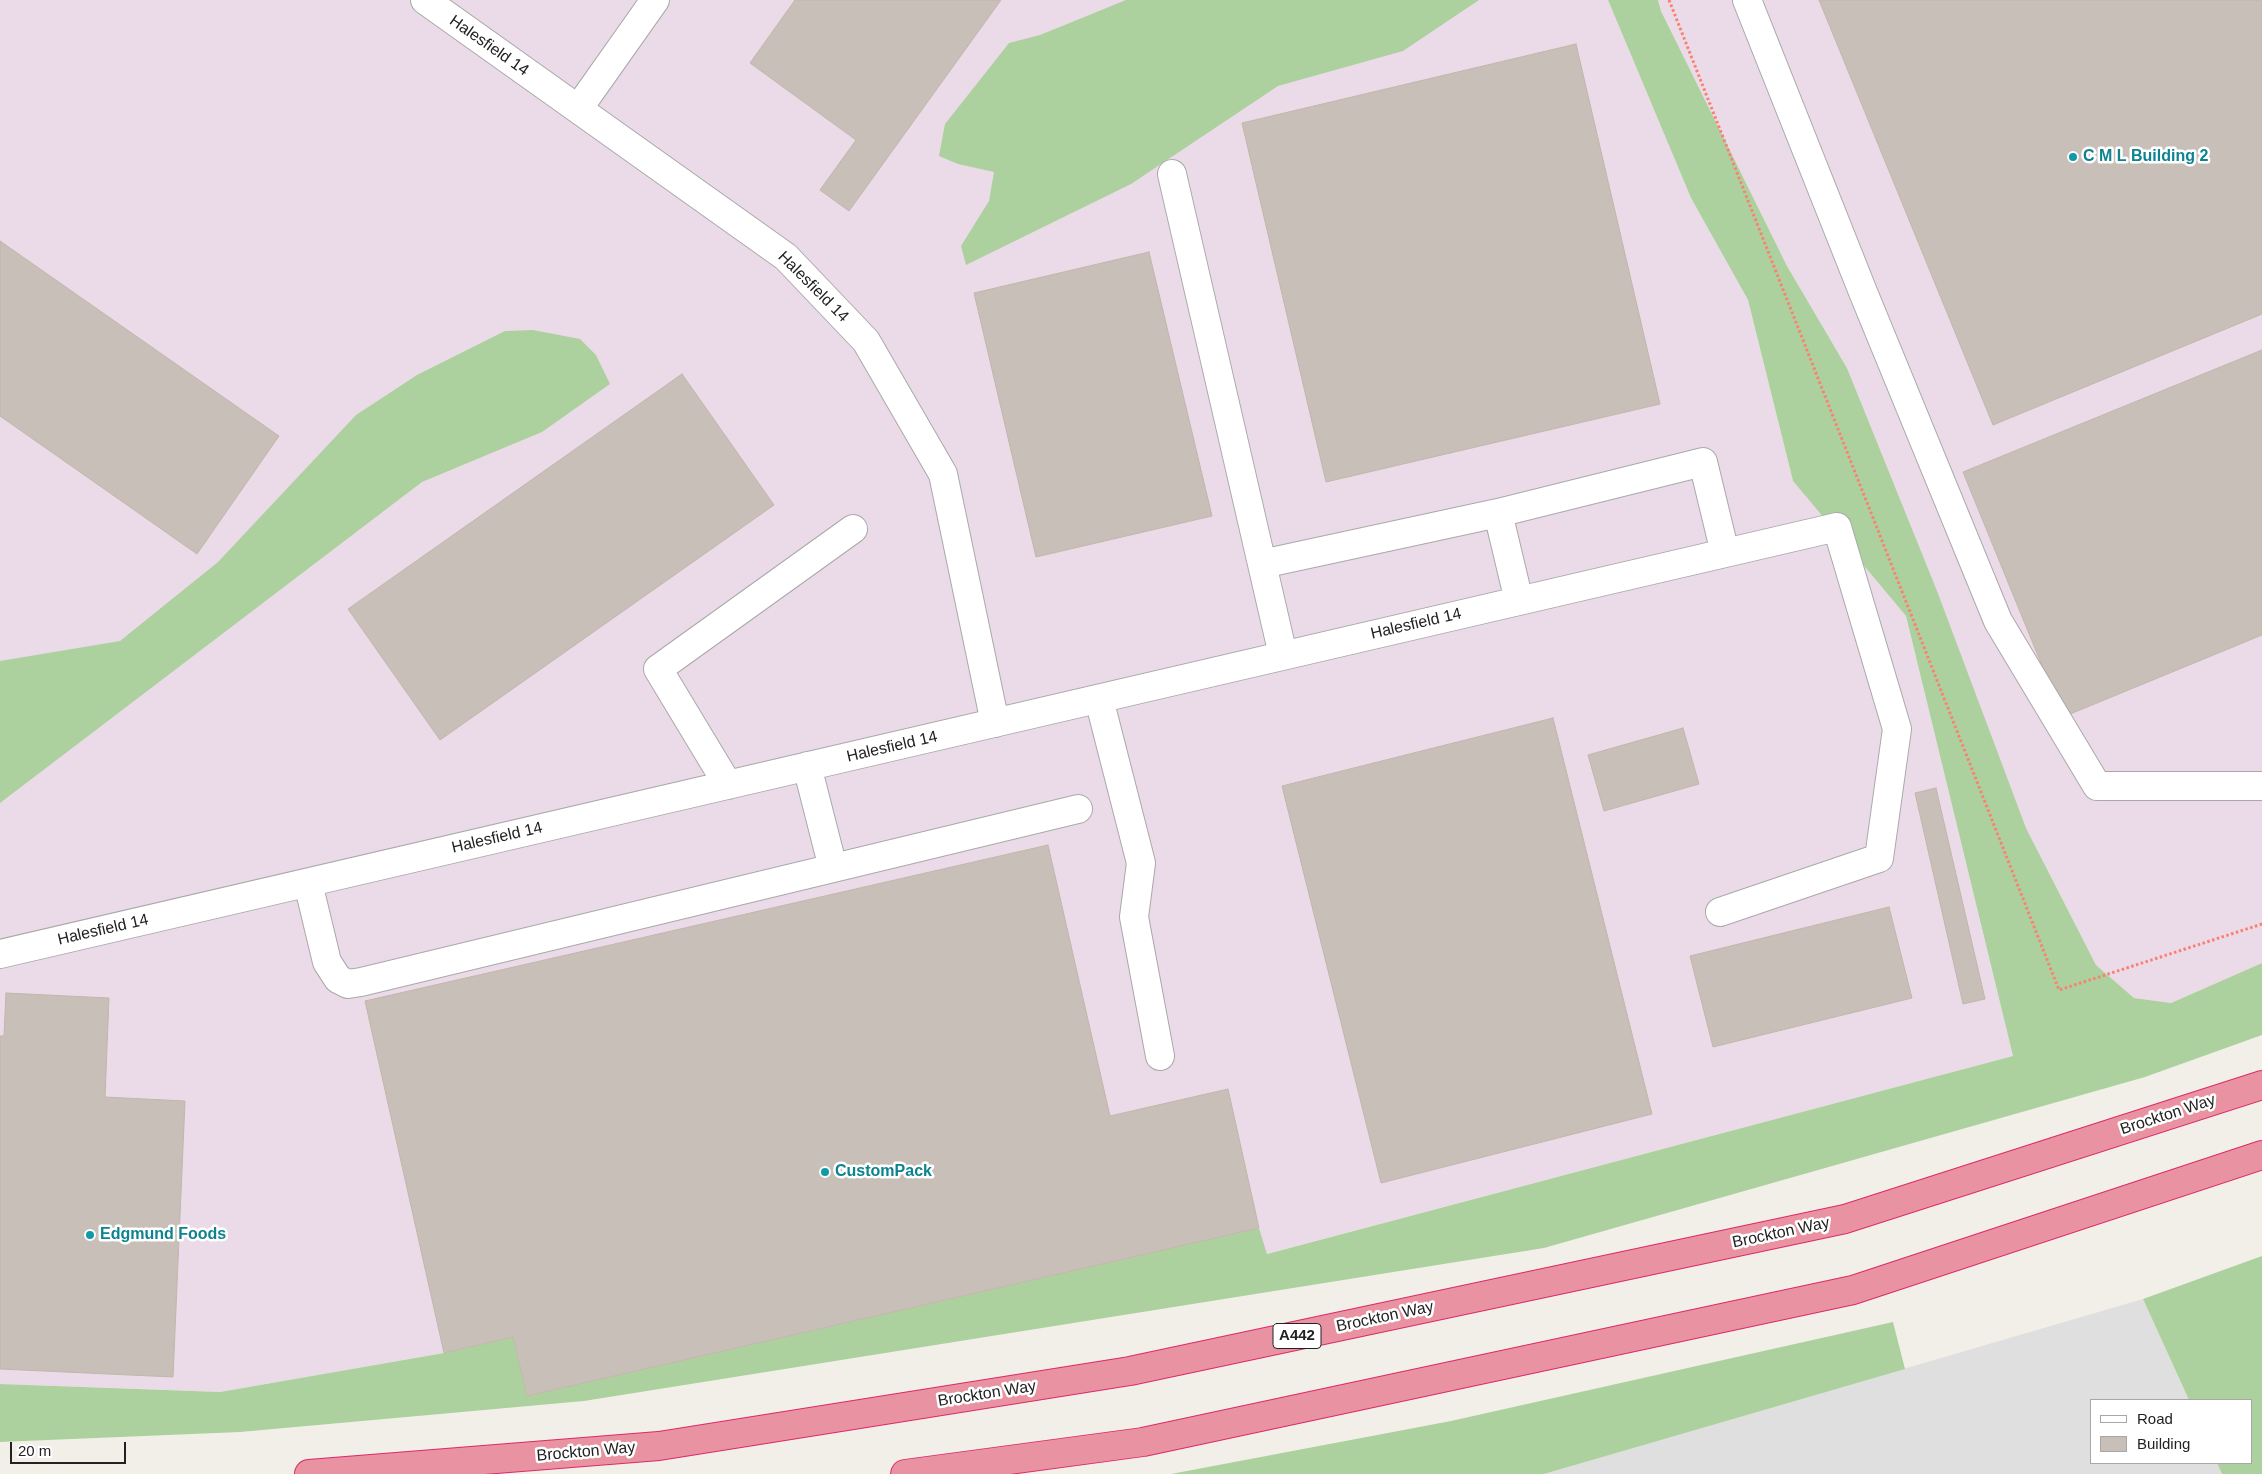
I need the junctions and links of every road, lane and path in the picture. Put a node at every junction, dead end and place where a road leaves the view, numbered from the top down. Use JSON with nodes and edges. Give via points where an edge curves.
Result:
{"nodes":[{"id":1,"x":424,"y":0,"type":"edge"},
{"id":2,"x":655,"y":0,"type":"edge"},
{"id":3,"x":1669,"y":0,"type":"edge"},
{"id":4,"x":1747,"y":0,"type":"edge"},
{"id":5,"x":578,"y":109,"type":"junction"},
{"id":6,"x":1172,"y":174,"type":"dead end"},
{"id":7,"x":1498,"y":513,"type":"junction"},
{"id":8,"x":853,"y":529,"type":"dead end"},
{"id":9,"x":1725,"y":553,"type":"junction"},
{"id":10,"x":1262,"y":564,"type":"junction"},
{"id":11,"x":1519,"y":600,"type":"junction"},
{"id":12,"x":1283,"y":655,"type":"junction"},
{"id":13,"x":1099,"y":699,"type":"junction"},
{"id":14,"x":995,"y":723,"type":"junction"},
{"id":15,"x":808,"y":766,"type":"junction"},
{"id":16,"x":728,"y":785,"type":"junction"},
{"id":17,"x":2262,"y":786,"type":"edge"},
{"id":18,"x":1078,"y":809,"type":"dead end"},
{"id":19,"x":833,"y":868,"type":"junction"},
{"id":20,"x":308,"y":882,"type":"junction"},
{"id":21,"x":1720,"y":912,"type":"dead end"},
{"id":22,"x":2262,"y":924,"type":"edge"},
{"id":23,"x":0,"y":954,"type":"edge"},
{"id":24,"x":1160,"y":1056,"type":"dead end"},
{"id":25,"x":2262,"y":1085,"type":"edge"},
{"id":26,"x":2262,"y":1155,"type":"edge"},
{"id":27,"x":309,"y":1474,"type":"edge"},
{"id":28,"x":905,"y":1474,"type":"edge"}],
"edges":[{"from":1,"to":5,"type":"street","name":"Halesfield 14"},
{"from":2,"to":5,"type":"street"},
{"from":3,"to":22,"type":"path","via":[[2059,990]]},
{"from":4,"to":17,"type":"street","via":[[1998,621],[2097,786]]},
{"from":5,"to":14,"type":"street","name":"Halesfield 14","via":[[786,257],[866,341],[943,474]]},
{"from":6,"to":10,"type":"street"},
{"from":7,"to":9,"type":"street","via":[[1703,462]]},
{"from":7,"to":10,"type":"street"},
{"from":7,"to":11,"type":"street"},
{"from":8,"to":16,"type":"street","via":[[658,669]]},
{"from":9,"to":11,"type":"street","name":"Halesfield 14"},
{"from":9,"to":21,"type":"street","name":"Halesfield 14","via":[[1837,526],[1897,729],[1879,858]]},
{"from":10,"to":12,"type":"street"},
{"from":11,"to":12,"type":"street","name":"Halesfield 14"},
{"from":12,"to":13,"type":"street","name":"Halesfield 14"},
{"from":13,"to":14,"type":"street","name":"Halesfield 14"},
{"from":13,"to":24,"type":"street","via":[[1141,863],[1134,917]]},
{"from":14,"to":15,"type":"street","name":"Halesfield 14"},
{"from":15,"to":16,"type":"street","name":"Halesfield 14"},
{"from":15,"to":19,"type":"street"},
{"from":16,"to":20,"type":"street","name":"Halesfield 14"},
{"from":18,"to":19,"type":"street"},
{"from":19,"to":20,"type":"street","via":[[348,984],[338,980],[327,962]]},
{"from":20,"to":23,"type":"street","name":"Halesfield 14"},
{"from":25,"to":27,"type":"highway","name":"Brockton Way","number":"A442","via":[[1845,1219],[1130,1371],[659,1446]]},
{"from":26,"to":28,"type":"highway","via":[[1854,1290],[1143,1442]]}]}
